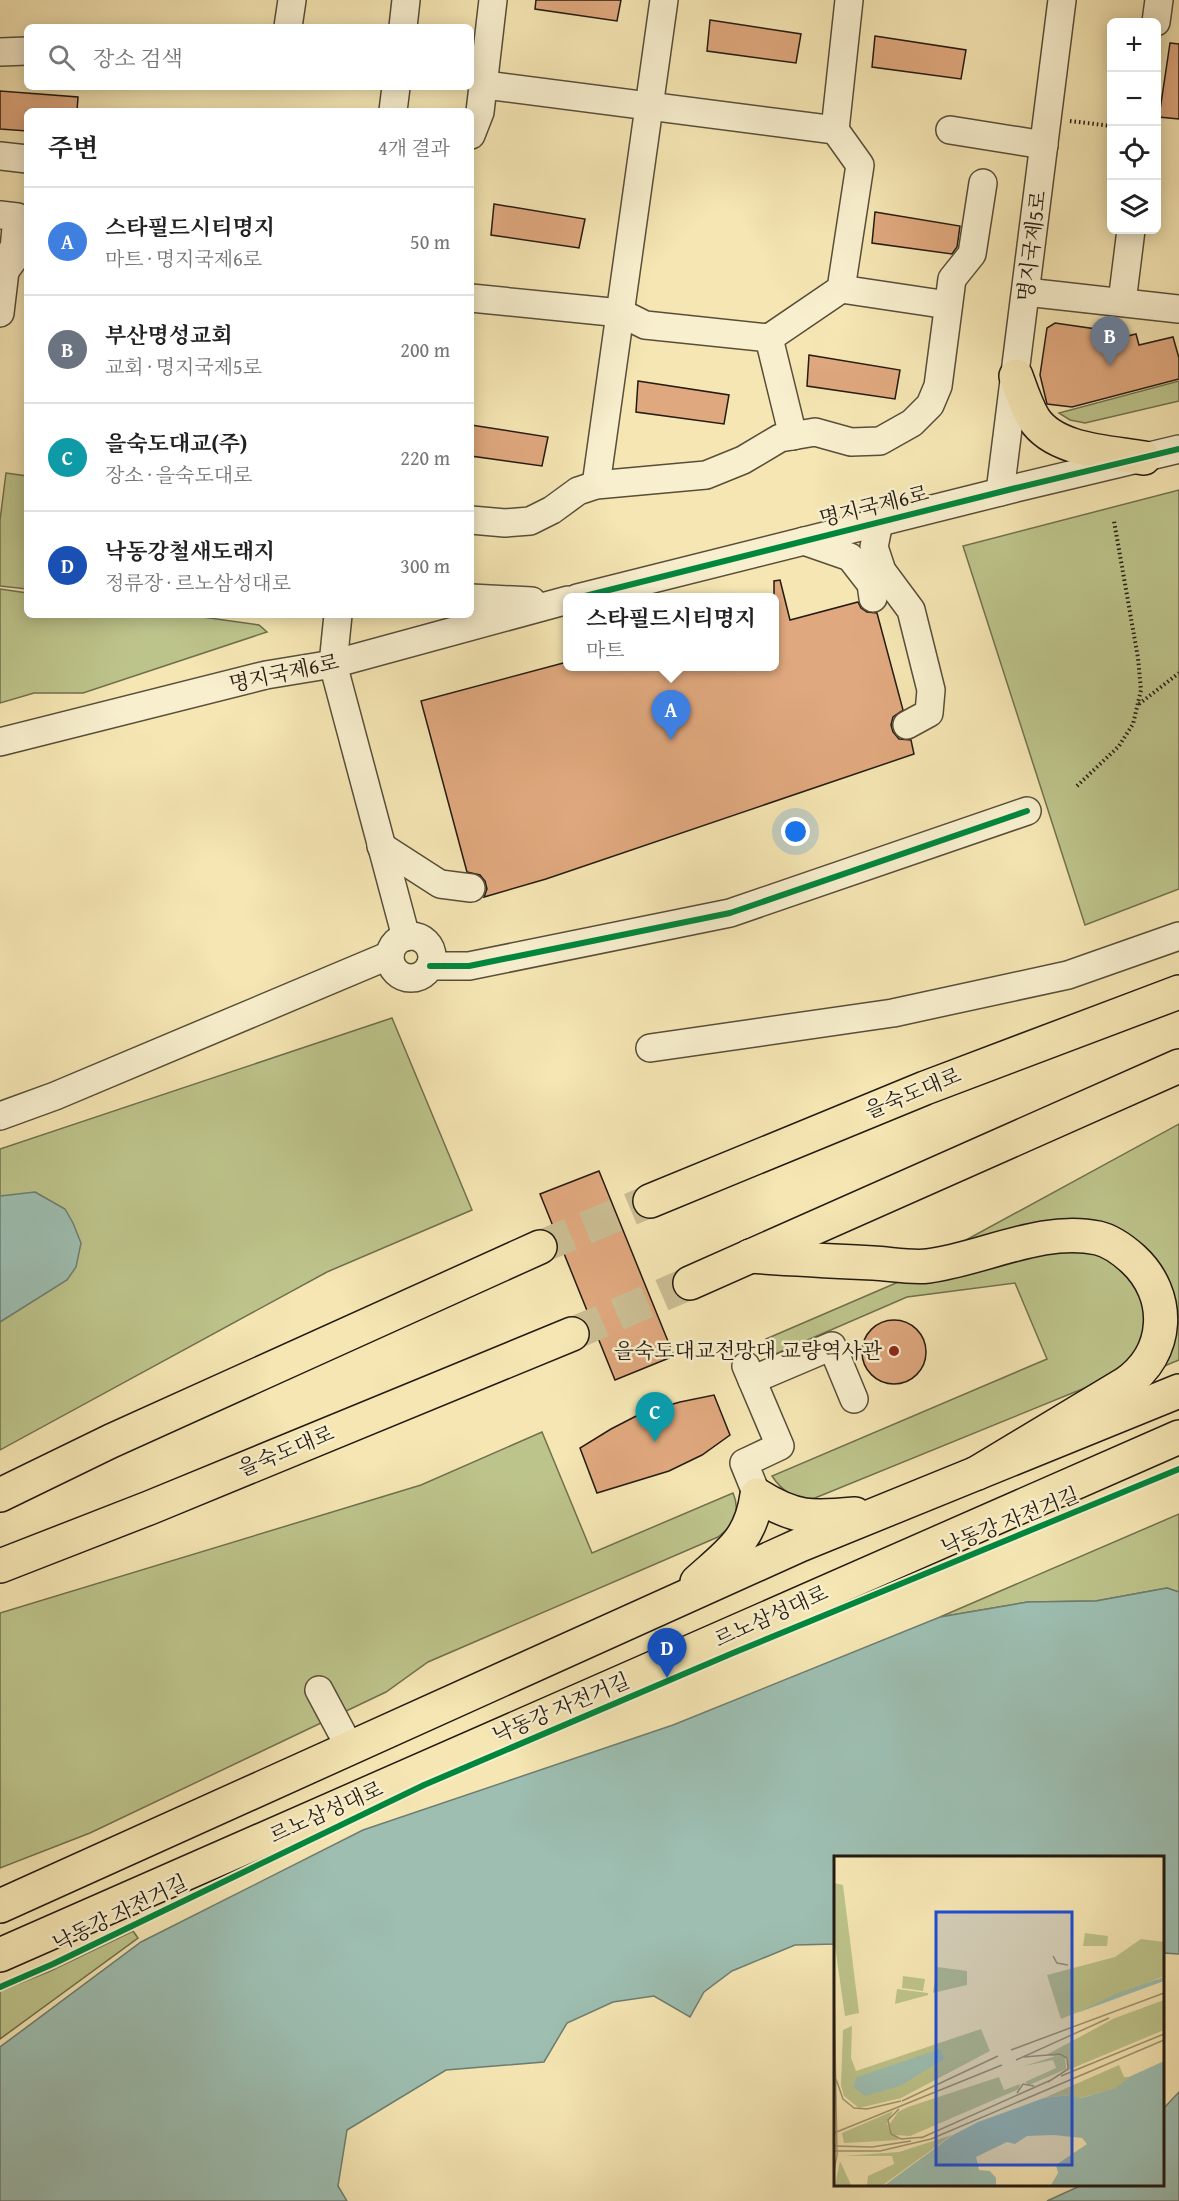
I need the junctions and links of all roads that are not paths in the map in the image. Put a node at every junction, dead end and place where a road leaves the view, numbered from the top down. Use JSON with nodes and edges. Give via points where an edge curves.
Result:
{"nodes":[{"id":1,"x":292,"y":0,"type":"edge"},
{"id":2,"x":406,"y":0,"type":"edge"},
{"id":3,"x":493,"y":0,"type":"edge"},
{"id":4,"x":664,"y":0,"type":"edge"},
{"id":5,"x":849,"y":0,"type":"edge"},
{"id":6,"x":1062,"y":0,"type":"edge"},
{"id":7,"x":1159,"y":0,"type":"edge"},
{"id":8,"x":1157,"y":18,"type":"edge"},
{"id":9,"x":288,"y":24,"type":"edge"},
{"id":10,"x":403,"y":24,"type":"edge"},
{"id":11,"x":24,"y":51,"type":"edge"},
{"id":12,"x":0,"y":52,"type":"edge"},
{"id":13,"x":484,"y":85,"type":"junction"},
{"id":14,"x":396,"y":90,"type":"edge"},
{"id":15,"x":393,"y":108,"type":"edge"},
{"id":16,"x":650,"y":108,"type":"junction"},
{"id":17,"x":474,"y":127,"type":"edge"},
{"id":18,"x":836,"y":130,"type":"junction"},
{"id":19,"x":950,"y":130,"type":"dead end"},
{"id":20,"x":1044,"y":145,"type":"junction"},
{"id":21,"x":0,"y":156,"type":"edge"},
{"id":22,"x":24,"y":159,"type":"edge"},
{"id":23,"x":983,"y":183,"type":"dead end"},
{"id":24,"x":0,"y":215,"type":"edge"},
{"id":25,"x":1130,"y":234,"type":"edge"},
{"id":26,"x":3,"y":264,"type":"edge"},
{"id":27,"x":841,"y":289,"type":"junction"},
{"id":28,"x":1026,"y":292,"type":"junction"},
{"id":29,"x":474,"y":298,"type":"edge"},
{"id":30,"x":1122,"y":302,"type":"junction"},
{"id":31,"x":948,"y":305,"type":"junction"},
{"id":32,"x":1179,"y":309,"type":"edge"},
{"id":33,"x":0,"y":313,"type":"edge"},
{"id":34,"x":621,"y":313,"type":"junction"},
{"id":35,"x":769,"y":338,"type":"junction"},
{"id":36,"x":1016,"y":376,"type":"junction"},
{"id":37,"x":793,"y":436,"type":"junction"},
{"id":38,"x":1179,"y":449,"type":"edge"},
{"id":39,"x":1144,"y":458,"type":"junction"},
{"id":40,"x":596,"y":485,"type":"junction"},
{"id":41,"x":1000,"y":492,"type":"junction"},
{"id":42,"x":474,"y":520,"type":"edge"},
{"id":43,"x":879,"y":522,"type":"junction"},
{"id":44,"x":804,"y":541,"type":"junction"},
{"id":45,"x":595,"y":593,"type":"edge"},
{"id":46,"x":474,"y":598,"type":"edge"},
{"id":47,"x":873,"y":598,"type":"dead end"},
{"id":48,"x":563,"y":600,"type":"edge"},
{"id":49,"x":563,"y":601,"type":"edge"},
{"id":50,"x":338,"y":618,"type":"edge"},
{"id":51,"x":333,"y":664,"type":"junction"},
{"id":52,"x":907,"y":725,"type":"dead end"},
{"id":53,"x":0,"y":742,"type":"edge"},
{"id":54,"x":1027,"y":811,"type":"dead end"},
{"id":55,"x":381,"y":846,"type":"junction"},
{"id":56,"x":471,"y":888,"type":"dead end"},
{"id":57,"x":1179,"y":936,"type":"edge"},
{"id":58,"x":398,"y":946,"type":"junction"},
{"id":59,"x":1179,"y":992,"type":"edge"},
{"id":60,"x":650,"y":1048,"type":"dead end"},
{"id":61,"x":1179,"y":1066,"type":"edge"},
{"id":62,"x":0,"y":1116,"type":"edge"},
{"id":63,"x":650,"y":1200,"type":"tunnel mouth"},
{"id":64,"x":540,"y":1247,"type":"tunnel mouth"},
{"id":65,"x":750,"y":1256,"type":"junction"},
{"id":66,"x":690,"y":1282,"type":"tunnel mouth"},
{"id":67,"x":572,"y":1334,"type":"tunnel mouth"},
{"id":68,"x":1179,"y":1391,"type":"edge"},
{"id":69,"x":854,"y":1399,"type":"dead end"},
{"id":70,"x":1179,"y":1437,"type":"edge"},
{"id":71,"x":977,"y":1473,"type":"junction"},
{"id":72,"x":0,"y":1495,"type":"edge"},
{"id":73,"x":757,"y":1495,"type":"junction"},
{"id":74,"x":881,"y":1512,"type":"junction"},
{"id":75,"x":0,"y":1566,"type":"edge"},
{"id":76,"x":675,"y":1602,"type":"junction"},
{"id":77,"x":319,"y":1690,"type":"dead end"},
{"id":78,"x":350,"y":1748,"type":"junction"},
{"id":79,"x":0,"y":1906,"type":"edge"},
{"id":80,"x":0,"y":1955,"type":"edge"}],
"edges":[{"from":1,"to":9,"type":"street"},
{"from":2,"to":10,"type":"street"},
{"from":3,"to":13,"type":"street"},
{"from":4,"to":16,"type":"street"},
{"from":5,"to":18,"type":"street"},
{"from":6,"to":20,"type":"street","name":"명지국제5로"},
{"from":7,"to":8,"type":"street"},
{"from":11,"to":12,"type":"street"},
{"from":13,"to":16,"type":"street"},
{"from":13,"to":17,"type":"street"},
{"from":14,"to":15,"type":"street"},
{"from":16,"to":18,"type":"street"},
{"from":16,"to":34,"type":"street"},
{"from":18,"to":27,"type":"street","via":[[860,165]]},
{"from":19,"to":20,"type":"street"},
{"from":20,"to":28,"type":"street","name":"명지국제5로"},
{"from":21,"to":22,"type":"street"},
{"from":23,"to":31,"type":"street","via":[[972,254],[952,279]]},
{"from":24,"to":26,"type":"street","via":[[16,217],[13,260]]},
{"from":25,"to":30,"type":"street"},
{"from":26,"to":33,"type":"street"},
{"from":27,"to":31,"type":"street"},
{"from":27,"to":35,"type":"street"},
{"from":28,"to":30,"type":"street"},
{"from":28,"to":36,"type":"street","name":"명지국제5로"},
{"from":29,"to":34,"type":"street"},
{"from":30,"to":32,"type":"street"},
{"from":31,"to":37,"type":"street","via":[[938,386],[930,405],[912,423],[880,441],[851,442],[815,432]]},
{"from":34,"to":35,"type":"street","via":[[645,326]]},
{"from":34,"to":40,"type":"street"},
{"from":35,"to":37,"type":"street"},
{"from":36,"to":39,"type":"main road","via":[[1033,417],[1053,438]]},
{"from":36,"to":41,"type":"street","name":"명지국제5로"},
{"from":37,"to":40,"type":"street","via":[[780,438],[706,476]]},
{"from":38,"to":39,"type":"street","name":"명지국제6로"},
{"from":39,"to":41,"type":"street","name":"명지국제6로"},
{"from":40,"to":42,"type":"street","via":[[578,491],[530,521]]},
{"from":41,"to":43,"type":"street","name":"명지국제6로"},
{"from":43,"to":44,"type":"street","name":"명지국제6로"},
{"from":43,"to":52,"type":"street","via":[[874,547],[882,571],[911,610],[931,690],[929,713]]},
{"from":44,"to":45,"type":"street","name":"명지국제6로"},
{"from":44,"to":47,"type":"street","via":[[850,556],[871,584]]},
{"from":46,"to":48,"type":"street"},
{"from":49,"to":51,"type":"street","name":"명지국제6로"},
{"from":50,"to":51,"type":"street"},
{"from":51,"to":53,"type":"street","name":"명지국제6로","via":[[266,675]]},
{"from":51,"to":55,"type":"street"},
{"from":54,"to":58,"type":"street","via":[[729,913],[469,966],[430,966],[421,975],[408,978],[392,967]]},
{"from":55,"to":56,"type":"street","via":[[440,884]]},
{"from":55,"to":58,"type":"street"},
{"from":57,"to":60,"type":"street","via":[[1068,975],[893,1013]]},
{"from":58,"to":62,"type":"street","via":[[55,1096]]},
{"from":59,"to":63,"type":"main road","name":"을숙도대로","via":[[925,1088]]},
{"from":61,"to":65,"type":"main road"},
{"from":64,"to":72,"type":"main road","via":[[111,1440]]},
{"from":65,"to":66,"type":"main road"},
{"from":65,"to":71,"type":"main road","via":[[927,1266],[1074,1235],[1113,1244],[1142,1267],[1156,1290],[1161,1317],[1157,1342],[1145,1366],[1125,1384]]},
{"from":67,"to":75,"type":"main road","name":"을숙도대로"},
{"from":68,"to":71,"type":"main road"},
{"from":69,"to":73,"type":"street","via":[[832,1346],[749,1373],[780,1446],[744,1462]]},
{"from":70,"to":80,"type":"main road","name":"르노삼성대로"},
{"from":71,"to":74,"type":"main road"},
{"from":73,"to":74,"type":"main road","via":[[786,1511],[807,1516]]},
{"from":73,"to":76,"type":"main road","via":[[753,1521],[738,1545]]},
{"from":74,"to":76,"type":"main road"},
{"from":76,"to":78,"type":"main road"},
{"from":77,"to":78,"type":"street"},
{"from":78,"to":79,"type":"main road"}]}
